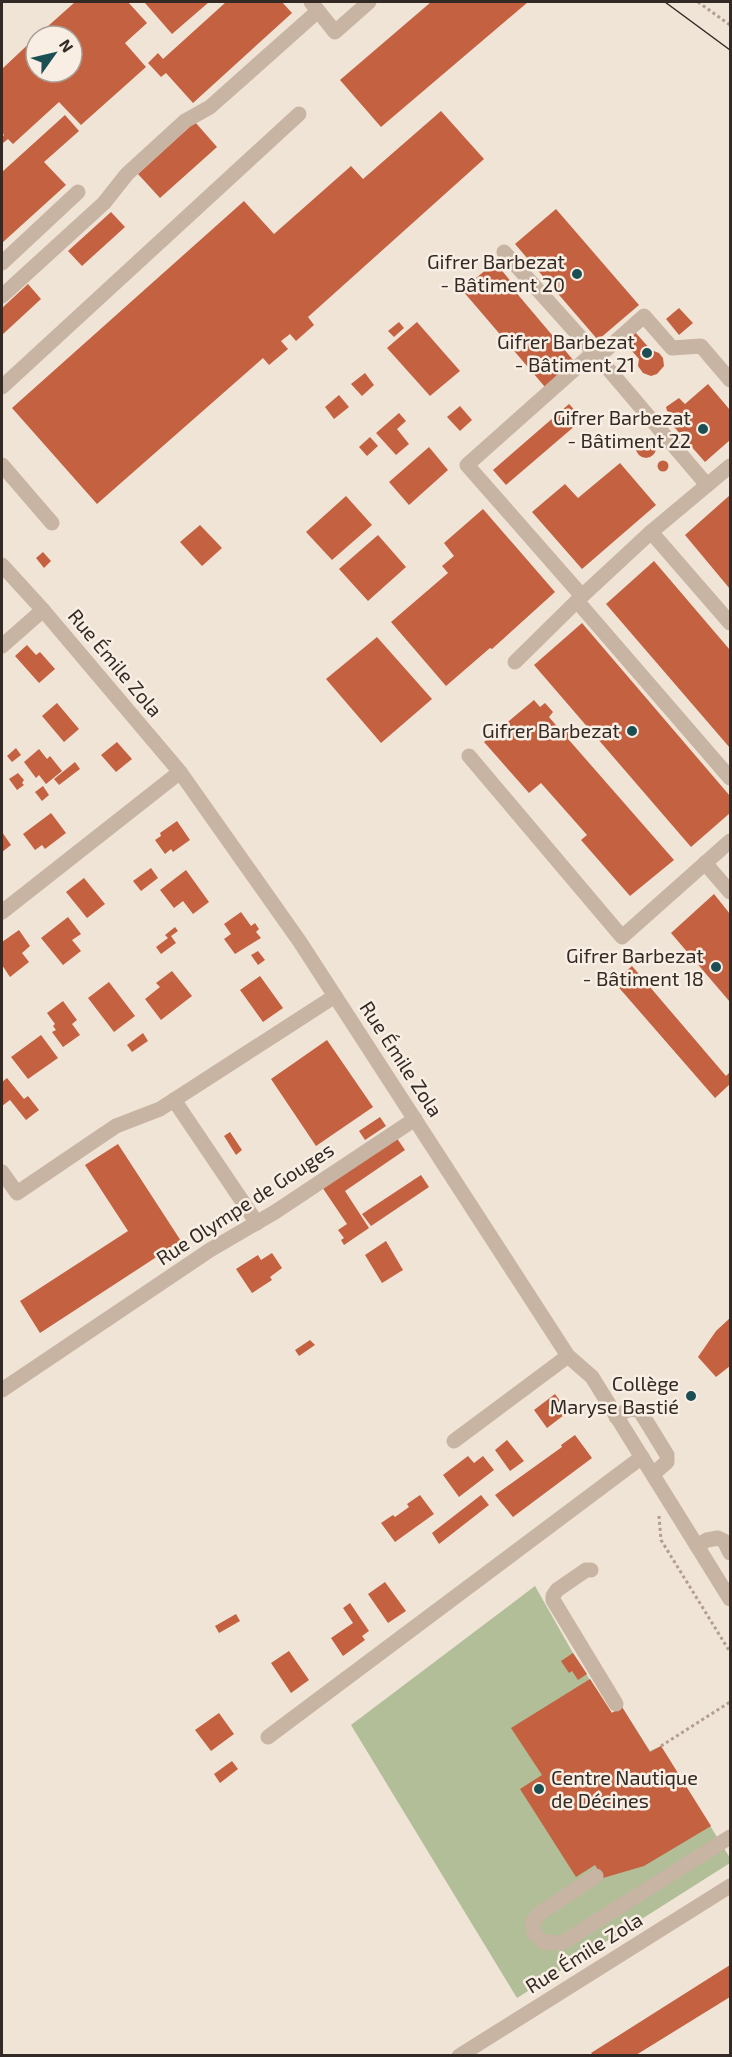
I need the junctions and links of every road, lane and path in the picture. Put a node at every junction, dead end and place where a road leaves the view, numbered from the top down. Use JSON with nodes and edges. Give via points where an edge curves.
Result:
{"nodes":[{"id":1,"x":369,"y":2,"type":"edge"},
{"id":2,"x":698,"y":2,"type":"edge"},
{"id":3,"x":314,"y":6,"type":"edge"},
{"id":4,"x":730,"y":25,"type":"edge"},
{"id":5,"x":299,"y":114,"type":"dead end"},
{"id":6,"x":78,"y":192,"type":"dead end"},
{"id":7,"x":504,"y":252,"type":"dead end"},
{"id":8,"x":2,"y":263,"type":"edge"},
{"id":9,"x":2,"y":296,"type":"edge"},
{"id":10,"x":596,"y":354,"type":"junction"},
{"id":11,"x":730,"y":380,"type":"edge"},
{"id":12,"x":2,"y":387,"type":"edge"},
{"id":13,"x":730,"y":466,"type":"edge"},
{"id":14,"x":2,"y":467,"type":"edge"},
{"id":15,"x":708,"y":485,"type":"junction"},
{"id":16,"x":52,"y":523,"type":"dead end"},
{"id":17,"x":651,"y":532,"type":"junction"},
{"id":18,"x":2,"y":565,"type":"edge"},
{"id":19,"x":579,"y":598,"type":"junction"},
{"id":20,"x":43,"y":610,"type":"junction"},
{"id":21,"x":730,"y":623,"type":"edge"},
{"id":22,"x":2,"y":646,"type":"edge"},
{"id":23,"x":515,"y":662,"type":"dead end"},
{"id":24,"x":469,"y":756,"type":"dead end"},
{"id":25,"x":180,"y":772,"type":"junction"},
{"id":26,"x":730,"y":778,"type":"edge"},
{"id":27,"x":730,"y":842,"type":"edge"},
{"id":28,"x":705,"y":863,"type":"junction"},
{"id":29,"x":730,"y":892,"type":"edge"},
{"id":30,"x":2,"y":912,"type":"edge"},
{"id":31,"x":335,"y":996,"type":"junction"},
{"id":32,"x":174,"y":1100,"type":"junction"},
{"id":33,"x":415,"y":1119,"type":"junction"},
{"id":34,"x":2,"y":1172,"type":"edge"},
{"id":35,"x":256,"y":1223,"type":"junction"},
{"id":36,"x":568,"y":1356,"type":"junction"},
{"id":37,"x":2,"y":1390,"type":"edge"},
{"id":38,"x":616,"y":1417,"type":"junction"},
{"id":39,"x":454,"y":1441,"type":"dead end"},
{"id":40,"x":642,"y":1457,"type":"junction"},
{"id":41,"x":653,"y":1474,"type":"junction"},
{"id":42,"x":697,"y":1546,"type":"junction"},
{"id":43,"x":730,"y":1553,"type":"edge"},
{"id":44,"x":591,"y":1570,"type":"dead end"},
{"id":45,"x":730,"y":1599,"type":"edge"},
{"id":46,"x":730,"y":1702,"type":"edge"},
{"id":47,"x":616,"y":1704,"type":"dead end"},
{"id":48,"x":268,"y":1737,"type":"dead end"},
{"id":49,"x":661,"y":1746,"type":"dead end"},
{"id":50,"x":730,"y":1837,"type":"edge"},
{"id":51,"x":596,"y":1876,"type":"dead end"},
{"id":52,"x":730,"y":1886,"type":"edge"},
{"id":53,"x":459,"y":2055,"type":"edge"}],
"edges":[{"from":1,"to":3,"type":"street","via":[[335,32]]},
{"from":2,"to":4,"type":"path"},
{"from":3,"to":9,"type":"street","via":[[210,107],[185,121],[127,174],[104,203]]},
{"from":5,"to":12,"type":"street"},
{"from":6,"to":8,"type":"street"},
{"from":7,"to":10,"type":"street"},
{"from":10,"to":11,"type":"street","via":[[644,316],[672,348],[701,346]]},
{"from":10,"to":15,"type":"street"},
{"from":10,"to":19,"type":"street","via":[[467,465]]},
{"from":13,"to":15,"type":"street"},
{"from":14,"to":16,"type":"street"},
{"from":15,"to":17,"type":"street"},
{"from":17,"to":19,"type":"street"},
{"from":17,"to":21,"type":"street"},
{"from":18,"to":20,"type":"street","name":"Rue Émile Zola"},
{"from":19,"to":23,"type":"street"},
{"from":19,"to":26,"type":"street"},
{"from":20,"to":22,"type":"street"},
{"from":20,"to":25,"type":"street","name":"Rue Émile Zola"},
{"from":24,"to":28,"type":"street","via":[[622,937]]},
{"from":25,"to":30,"type":"street"},
{"from":25,"to":31,"type":"street","name":"Rue Émile Zola"},
{"from":27,"to":28,"type":"street"},
{"from":28,"to":29,"type":"street"},
{"from":31,"to":32,"type":"street"},
{"from":31,"to":33,"type":"street","name":"Rue Émile Zola"},
{"from":32,"to":34,"type":"street","via":[[116,1126],[17,1193]]},
{"from":32,"to":35,"type":"street"},
{"from":33,"to":35,"type":"street","name":"Rue Olympe de Gouges"},
{"from":33,"to":36,"type":"street","name":"Rue Émile Zola"},
{"from":35,"to":37,"type":"street","name":"Rue Olympe de Gouges"},
{"from":36,"to":38,"type":"street","name":"Rue Émile Zola","via":[[592,1377]]},
{"from":36,"to":39,"type":"street"},
{"from":38,"to":40,"type":"street","name":"Rue Émile Zola"},
{"from":38,"to":41,"type":"street","via":[[628,1410],[640,1411],[667,1455],[667,1462]]},
{"from":40,"to":41,"type":"street","name":"Rue Émile Zola"},
{"from":40,"to":48,"type":"street"},
{"from":41,"to":42,"type":"street","name":"Rue Émile Zola"},
{"from":42,"to":43,"type":"street","via":[[718,1538]]},
{"from":42,"to":45,"type":"street","name":"Rue Émile Zola"},
{"from":44,"to":47,"type":"street","via":[[557,1590],[553,1600]]},
{"from":46,"to":49,"type":"path"},
{"from":50,"to":51,"type":"street","via":[[562,1943],[543,1942],[534,1933],[532,1923],[540,1913]]},
{"from":52,"to":53,"type":"street","name":"Rue Émile Zola"}]}
